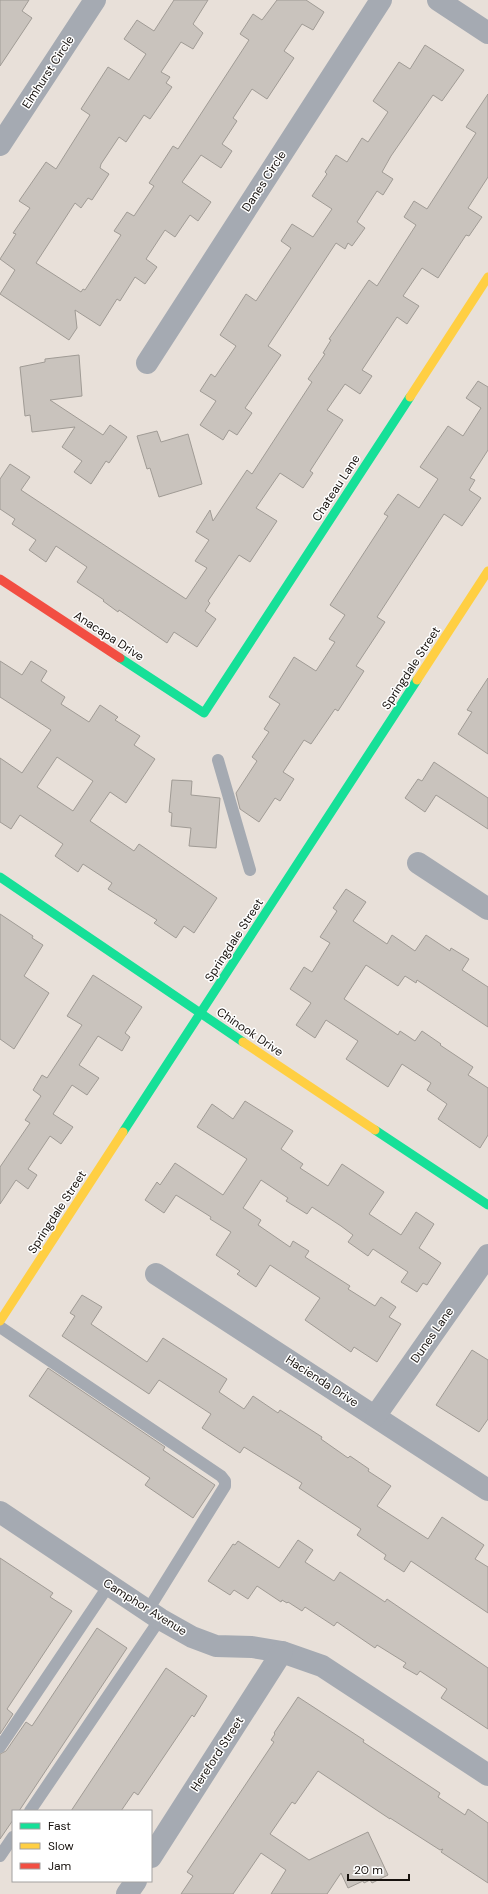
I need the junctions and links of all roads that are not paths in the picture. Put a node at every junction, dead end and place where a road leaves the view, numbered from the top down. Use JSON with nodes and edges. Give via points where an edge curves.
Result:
{"nodes":[{"id":1,"x":95,"y":0,"type":"edge"},
{"id":2,"x":381,"y":0,"type":"edge"},
{"id":3,"x":438,"y":0,"type":"edge"},
{"id":4,"x":488,"y":33,"type":"edge"},
{"id":5,"x":0,"y":145,"type":"edge"},
{"id":6,"x":488,"y":277,"type":"edge"},
{"id":7,"x":147,"y":363,"type":"dead end"},
{"id":8,"x":488,"y":572,"type":"edge"},
{"id":9,"x":0,"y":579,"type":"edge"},
{"id":10,"x":204,"y":713,"type":"joint"},
{"id":11,"x":218,"y":760,"type":"dead end"},
{"id":12,"x":418,"y":863,"type":"dead end"},
{"id":13,"x":250,"y":870,"type":"dead end"},
{"id":14,"x":0,"y":877,"type":"edge"},
{"id":15,"x":488,"y":909,"type":"edge"},
{"id":16,"x":200,"y":1014,"type":"junction"},
{"id":17,"x":488,"y":1205,"type":"edge"},
{"id":18,"x":488,"y":1255,"type":"edge"},
{"id":19,"x":156,"y":1274,"type":"dead end"},
{"id":20,"x":0,"y":1321,"type":"edge"},
{"id":21,"x":0,"y":1327,"type":"edge"},
{"id":22,"x":376,"y":1415,"type":"junction"},
{"id":23,"x":488,"y":1490,"type":"edge"},
{"id":24,"x":0,"y":1512,"type":"edge"},
{"id":25,"x":109,"y":1585,"type":"junction"},
{"id":26,"x":154,"y":1614,"type":"junction"},
{"id":27,"x":282,"y":1652,"type":"junction"},
{"id":28,"x":0,"y":1747,"type":"edge"},
{"id":29,"x":488,"y":1775,"type":"edge"},
{"id":30,"x":31,"y":1810,"type":"edge"},
{"id":31,"x":12,"y":1838,"type":"edge"},
{"id":32,"x":152,"y":1855,"type":"edge"},
{"id":33,"x":0,"y":1856,"type":"edge"},
{"id":34,"x":135,"y":1882,"type":"edge"},
{"id":35,"x":127,"y":1894,"type":"edge"}],
"edges":[{"from":1,"to":5,"type":"street","name":"Elmhurst Circle"},
{"from":2,"to":7,"type":"street","name":"Danes Circle"},
{"from":3,"to":4,"type":"street"},
{"from":6,"to":10,"type":"street","name":"Chateau Lane"},
{"from":8,"to":16,"type":"street","name":"Springdale Street"},
{"from":9,"to":10,"type":"street","name":"Anacapa Drive"},
{"from":11,"to":13,"type":"lane"},
{"from":12,"to":15,"type":"street"},
{"from":14,"to":16,"type":"street","name":"Chinook Drive"},
{"from":16,"to":17,"type":"street","name":"Chinook Drive"},
{"from":16,"to":20,"type":"street","name":"Springdale Street"},
{"from":18,"to":22,"type":"street","name":"Dunes Lane"},
{"from":19,"to":22,"type":"street","name":"Hacienda Drive"},
{"from":21,"to":26,"type":"lane","via":[[225,1481],[225,1486]]},
{"from":22,"to":23,"type":"street","name":"Hacienda Drive"},
{"from":24,"to":25,"type":"street","name":"Camphor Avenue"},
{"from":25,"to":26,"type":"street","name":"Camphor Avenue"},
{"from":25,"to":28,"type":"lane"},
{"from":26,"to":27,"type":"street","name":"Camphor Avenue","via":[[192,1637],[216,1646],[252,1647]]},
{"from":26,"to":30,"type":"lane"},
{"from":27,"to":29,"type":"street","name":"Camphor Avenue","via":[[322,1666]]},
{"from":27,"to":32,"type":"street","name":"Hereford Street"},
{"from":31,"to":33,"type":"lane"},
{"from":34,"to":35,"type":"street"}]}
